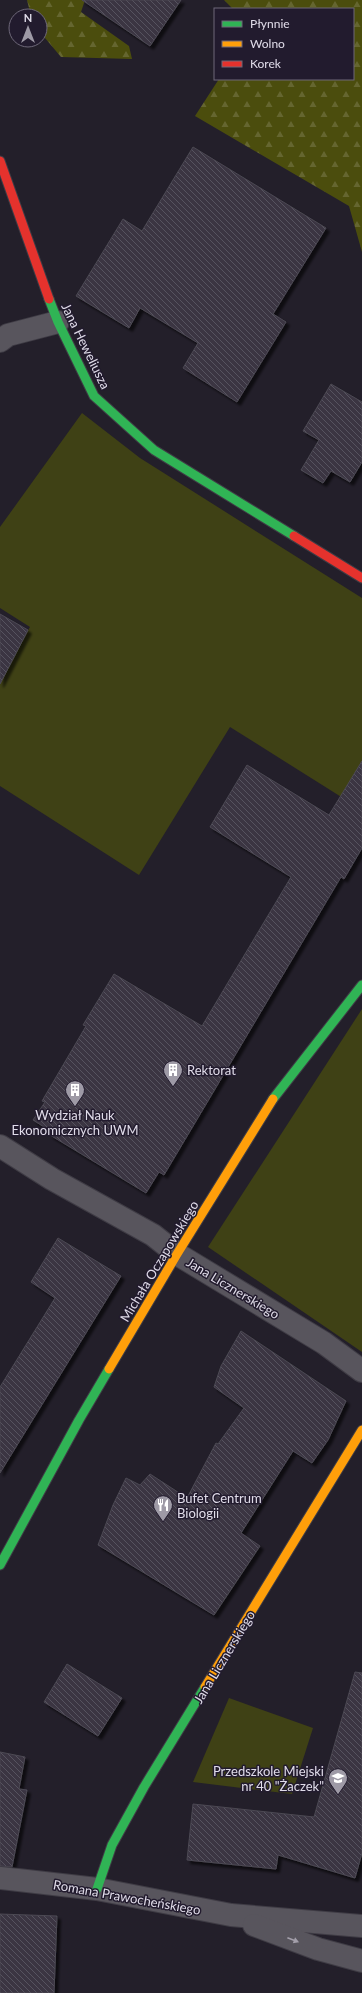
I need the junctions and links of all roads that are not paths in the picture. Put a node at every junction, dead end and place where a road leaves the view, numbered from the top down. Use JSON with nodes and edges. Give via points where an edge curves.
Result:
{"nodes":[{"id":1,"x":0,"y":161,"type":"edge"},
{"id":2,"x":58,"y":322,"type":"junction"},
{"id":3,"x":0,"y":342,"type":"edge"},
{"id":4,"x":362,"y":578,"type":"edge"},
{"id":5,"x":362,"y":985,"type":"edge"},
{"id":6,"x":0,"y":1146,"type":"edge"},
{"id":7,"x":177,"y":1254,"type":"junction"},
{"id":8,"x":362,"y":1370,"type":"edge"},
{"id":9,"x":362,"y":1430,"type":"edge"},
{"id":10,"x":0,"y":1565,"type":"edge"},
{"id":11,"x":0,"y":1878,"type":"edge"},
{"id":12,"x":97,"y":1889,"type":"junction"},
{"id":13,"x":231,"y":1915,"type":"junction"},
{"id":14,"x":362,"y":1926,"type":"edge"},
{"id":15,"x":362,"y":1961,"type":"edge"}],
"edges":[{"from":1,"to":2,"type":"street","name":"Jana Heweliusza"},
{"from":2,"to":3,"type":"street","via":[[8,335]]},
{"from":2,"to":4,"type":"street","name":"Jana Heweliusza","via":[[94,396],[154,450]]},
{"from":5,"to":7,"type":"street","name":"Michała Oczapowskiego","via":[[279,1090]]},
{"from":6,"to":7,"type":"street","name":"Jana Licznerskiego","via":[[52,1179],[153,1235]]},
{"from":7,"to":8,"type":"street","name":"Jana Licznerskiego","via":[[324,1343]]},
{"from":7,"to":10,"type":"street","name":"Michała Oczapowskiego","via":[[79,1420]]},
{"from":9,"to":12,"type":"street","name":"Jana Licznerskiego","via":[[144,1787],[112,1845]]},
{"from":11,"to":12,"type":"street","name":"Romana Prawocheńskiego"},
{"from":12,"to":13,"type":"street","name":"Romana Prawocheńskiego"},
{"from":13,"to":14,"type":"street","name":"Romana Prawocheńskiego"},
{"from":13,"to":15,"type":"street","name":"Romana Prawocheńskiego","one_way":true,"via":[[318,1949]]}]}
